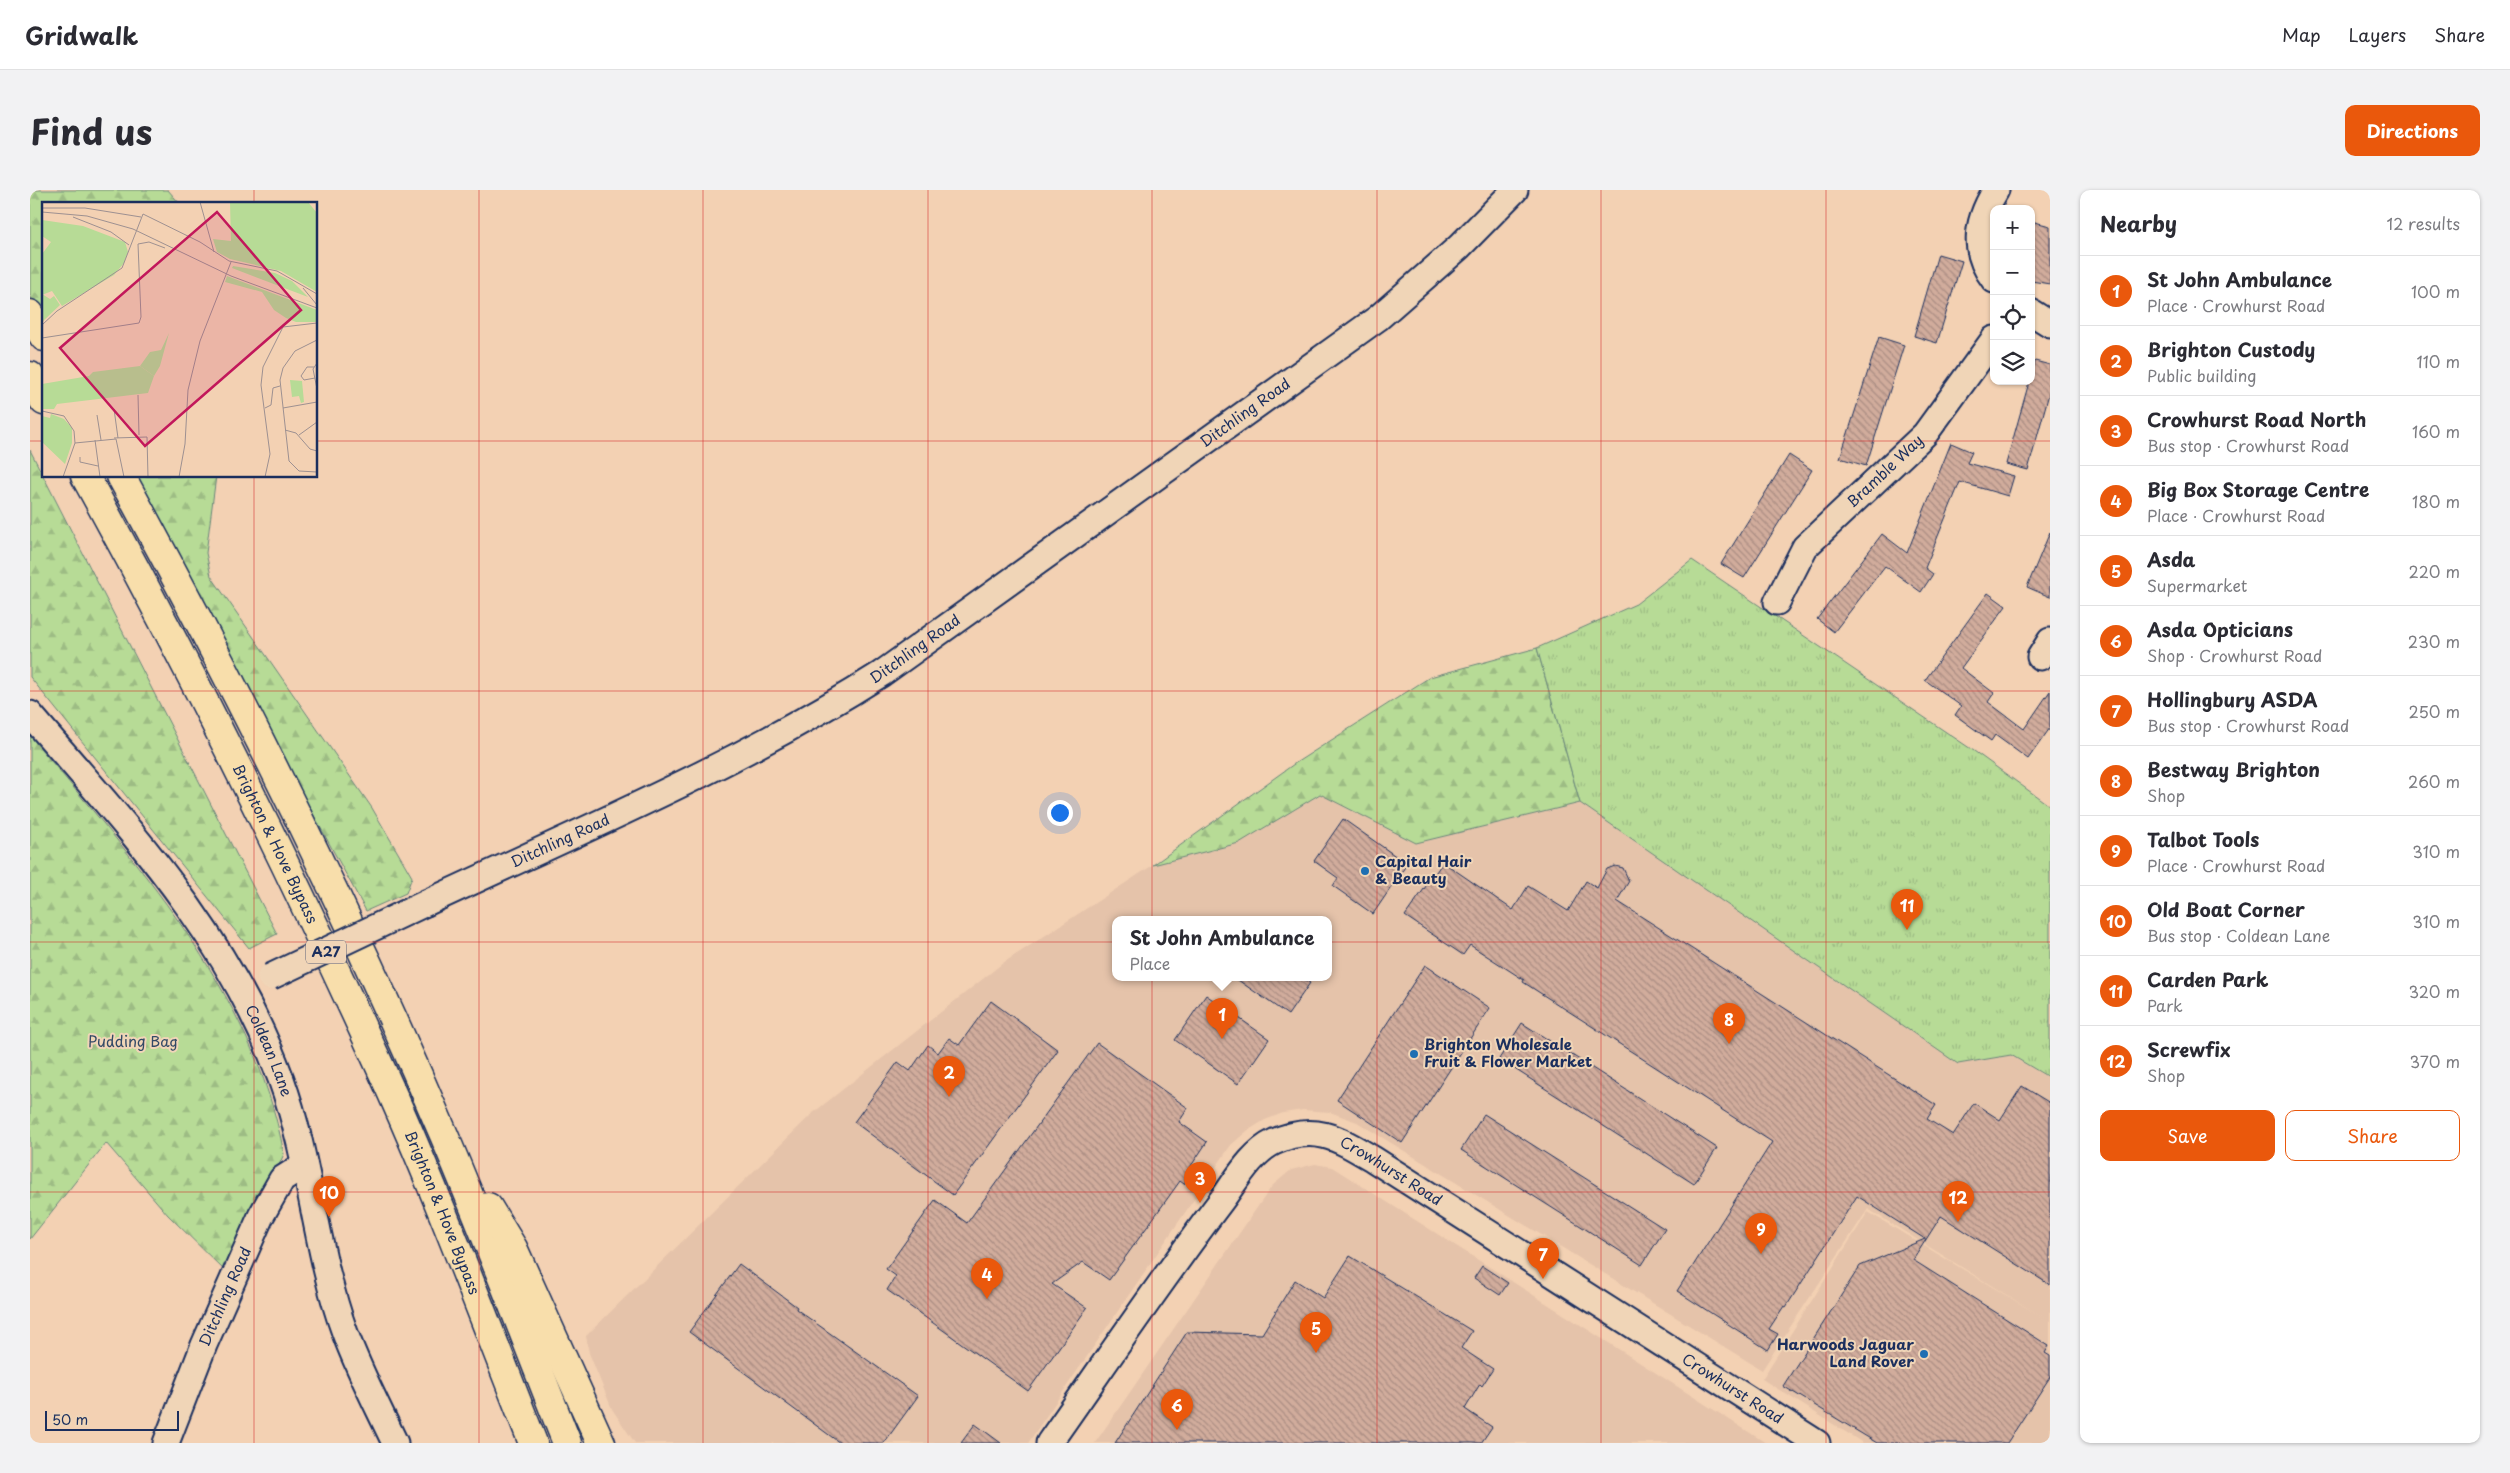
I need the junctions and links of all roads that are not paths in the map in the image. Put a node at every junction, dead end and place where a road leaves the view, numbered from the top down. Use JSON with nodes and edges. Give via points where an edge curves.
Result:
{"nodes":[{"id":1,"x":1515,"y":190,"type":"edge"},
{"id":2,"x":1996,"y":190,"type":"edge"},
{"id":3,"x":1990,"y":274,"type":"edge"},
{"id":4,"x":30,"y":314,"type":"edge"},
{"id":5,"x":2035,"y":315,"type":"edge"},
{"id":6,"x":2050,"y":324,"type":"edge"},
{"id":7,"x":42,"y":334,"type":"edge"},
{"id":8,"x":1993,"y":340,"type":"edge"},
{"id":9,"x":30,"y":376,"type":"edge"},
{"id":10,"x":42,"y":397,"type":"edge"},
{"id":11,"x":86,"y":478,"type":"edge"},
{"id":12,"x":122,"y":478,"type":"edge"},
{"id":13,"x":1777,"y":602,"type":"dead end"},
{"id":14,"x":30,"y":714,"type":"edge"},
{"id":15,"x":242,"y":992,"type":"junction"},
{"id":16,"x":444,"y":1135,"type":"junction"},
{"id":17,"x":304,"y":1165,"type":"junction"},
{"id":18,"x":166,"y":1443,"type":"edge"},
{"id":19,"x":395,"y":1443,"type":"edge"},
{"id":20,"x":533,"y":1443,"type":"edge"},
{"id":21,"x":566,"y":1443,"type":"edge"},
{"id":22,"x":601,"y":1443,"type":"edge"},
{"id":23,"x":1049,"y":1443,"type":"edge"},
{"id":24,"x":1817,"y":1443,"type":"edge"}],
"edges":[{"from":1,"to":15,"type":"street","name":"Ditchling Road","bridge":true,"via":[[1459,247],[1378,318],[881,674],[825,710],[755,748]]},
{"from":2,"to":3,"type":"street","via":[[1983,214],[1978,244]]},
{"from":4,"to":7,"type":"highway"},
{"from":5,"to":6,"type":"street"},
{"from":8,"to":13,"type":"street","name":"Bramble Way","via":[[1925,434],[1805,546]]},
{"from":9,"to":10,"type":"highway"},
{"from":11,"to":20,"type":"highway","name":"Brighton & Hove Bypass","number":"A27","via":[[143,581],[243,778],[383,1072]]},
{"from":12,"to":16,"type":"highway","name":"Brighton & Hove Bypass","number":"A27","via":[[246,712],[330,882]]},
{"from":14,"to":15,"type":"street","name":"Coldean Lane","via":[[158,864],[191,908]]},
{"from":15,"to":17,"type":"street","name":"Coldean Lane","via":[[281,1079]]},
{"from":16,"to":21,"type":"highway","name":"Brighton & Hove Bypass","number":"A27"},
{"from":16,"to":22,"type":"highway","via":[[513,1248]]},
{"from":17,"to":18,"type":"street","name":"Ditchling Road","via":[[282,1180],[260,1216]]},
{"from":17,"to":19,"type":"street","name":"Coldean Lane","via":[[345,1333]]},
{"from":23,"to":24,"type":"street","name":"Crowhurst Road","via":[[1255,1156],[1273,1142],[1297,1134],[1320,1133],[1366,1155]]}]}
